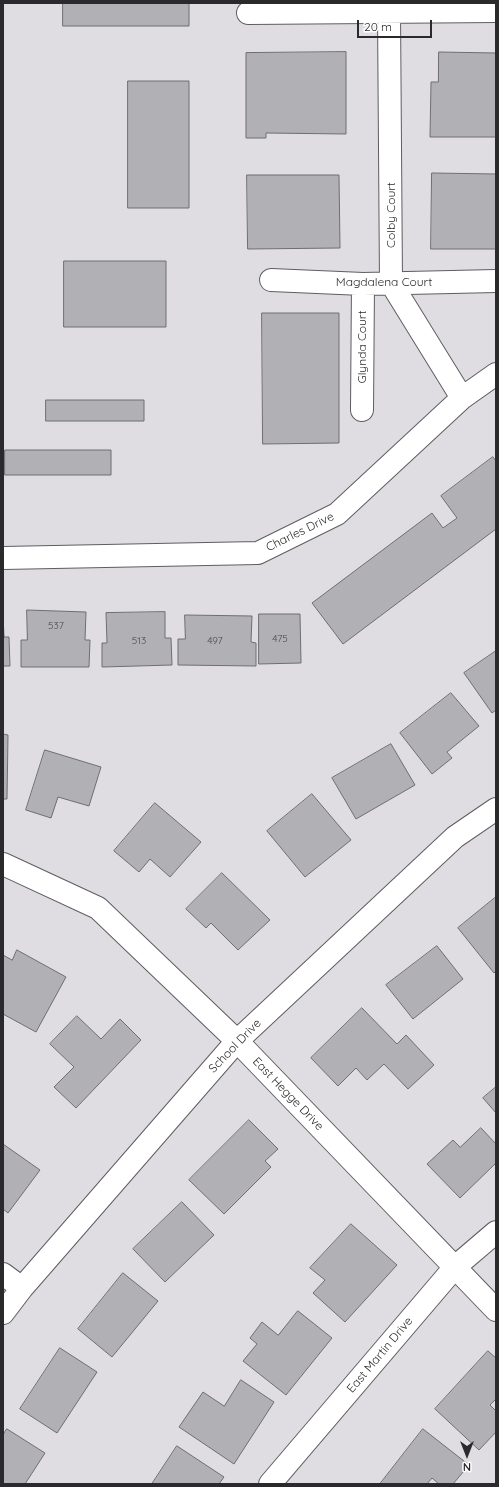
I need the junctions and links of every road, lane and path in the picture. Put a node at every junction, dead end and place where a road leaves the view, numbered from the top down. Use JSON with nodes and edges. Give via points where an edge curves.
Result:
{"nodes":[{"id":1,"x":496,"y":11,"type":"edge"},
{"id":2,"x":389,"y":12,"type":"junction"},
{"id":3,"x":248,"y":13,"type":"dead end"},
{"id":4,"x":271,"y":280,"type":"dead end"},
{"id":5,"x":496,"y":281,"type":"edge"},
{"id":6,"x":391,"y":283,"type":"junction"},
{"id":7,"x":363,"y":284,"type":"junction"},
{"id":8,"x":496,"y":374,"type":"edge"},
{"id":9,"x":462,"y":398,"type":"junction"},
{"id":10,"x":362,"y":410,"type":"dead end"},
{"id":11,"x":3,"y":558,"type":"edge"},
{"id":12,"x":496,"y":809,"type":"edge"},
{"id":13,"x":3,"y":864,"type":"edge"},
{"id":14,"x":237,"y":1041,"type":"junction"},
{"id":15,"x":496,"y":1232,"type":"edge"},
{"id":16,"x":455,"y":1267,"type":"junction"},
{"id":17,"x":3,"y":1274,"type":"edge"},
{"id":18,"x":22,"y":1288,"type":"junction"},
{"id":19,"x":496,"y":1310,"type":"edge"},
{"id":20,"x":3,"y":1313,"type":"edge"},
{"id":21,"x":270,"y":1484,"type":"edge"}],
"edges":[{"from":1,"to":2,"type":"street"},
{"from":2,"to":3,"type":"street"},
{"from":2,"to":6,"type":"street","name":"Colby Court"},
{"from":4,"to":7,"type":"street","name":"Magdalena Court"},
{"from":5,"to":6,"type":"street","name":"Magdalena Court"},
{"from":6,"to":7,"type":"street","name":"Magdalena Court"},
{"from":6,"to":9,"type":"street"},
{"from":7,"to":10,"type":"street","name":"Glynda Court"},
{"from":8,"to":9,"type":"street","name":"Charles Drive"},
{"from":9,"to":11,"type":"street","name":"Charles Drive","via":[[337,514],[258,553]]},
{"from":12,"to":14,"type":"street","name":"School Drive","via":[[455,837]]},
{"from":13,"to":14,"type":"street","name":"East Hegge Drive","via":[[98,908]]},
{"from":14,"to":16,"type":"street","name":"East Hegge Drive"},
{"from":14,"to":18,"type":"street","name":"School Drive"},
{"from":15,"to":16,"type":"street","name":"East Martin Drive"},
{"from":16,"to":19,"type":"street","name":"East Hegge Drive"},
{"from":16,"to":21,"type":"street","name":"East Martin Drive"},
{"from":17,"to":18,"type":"street"},
{"from":18,"to":20,"type":"street","name":"School Drive"}]}
